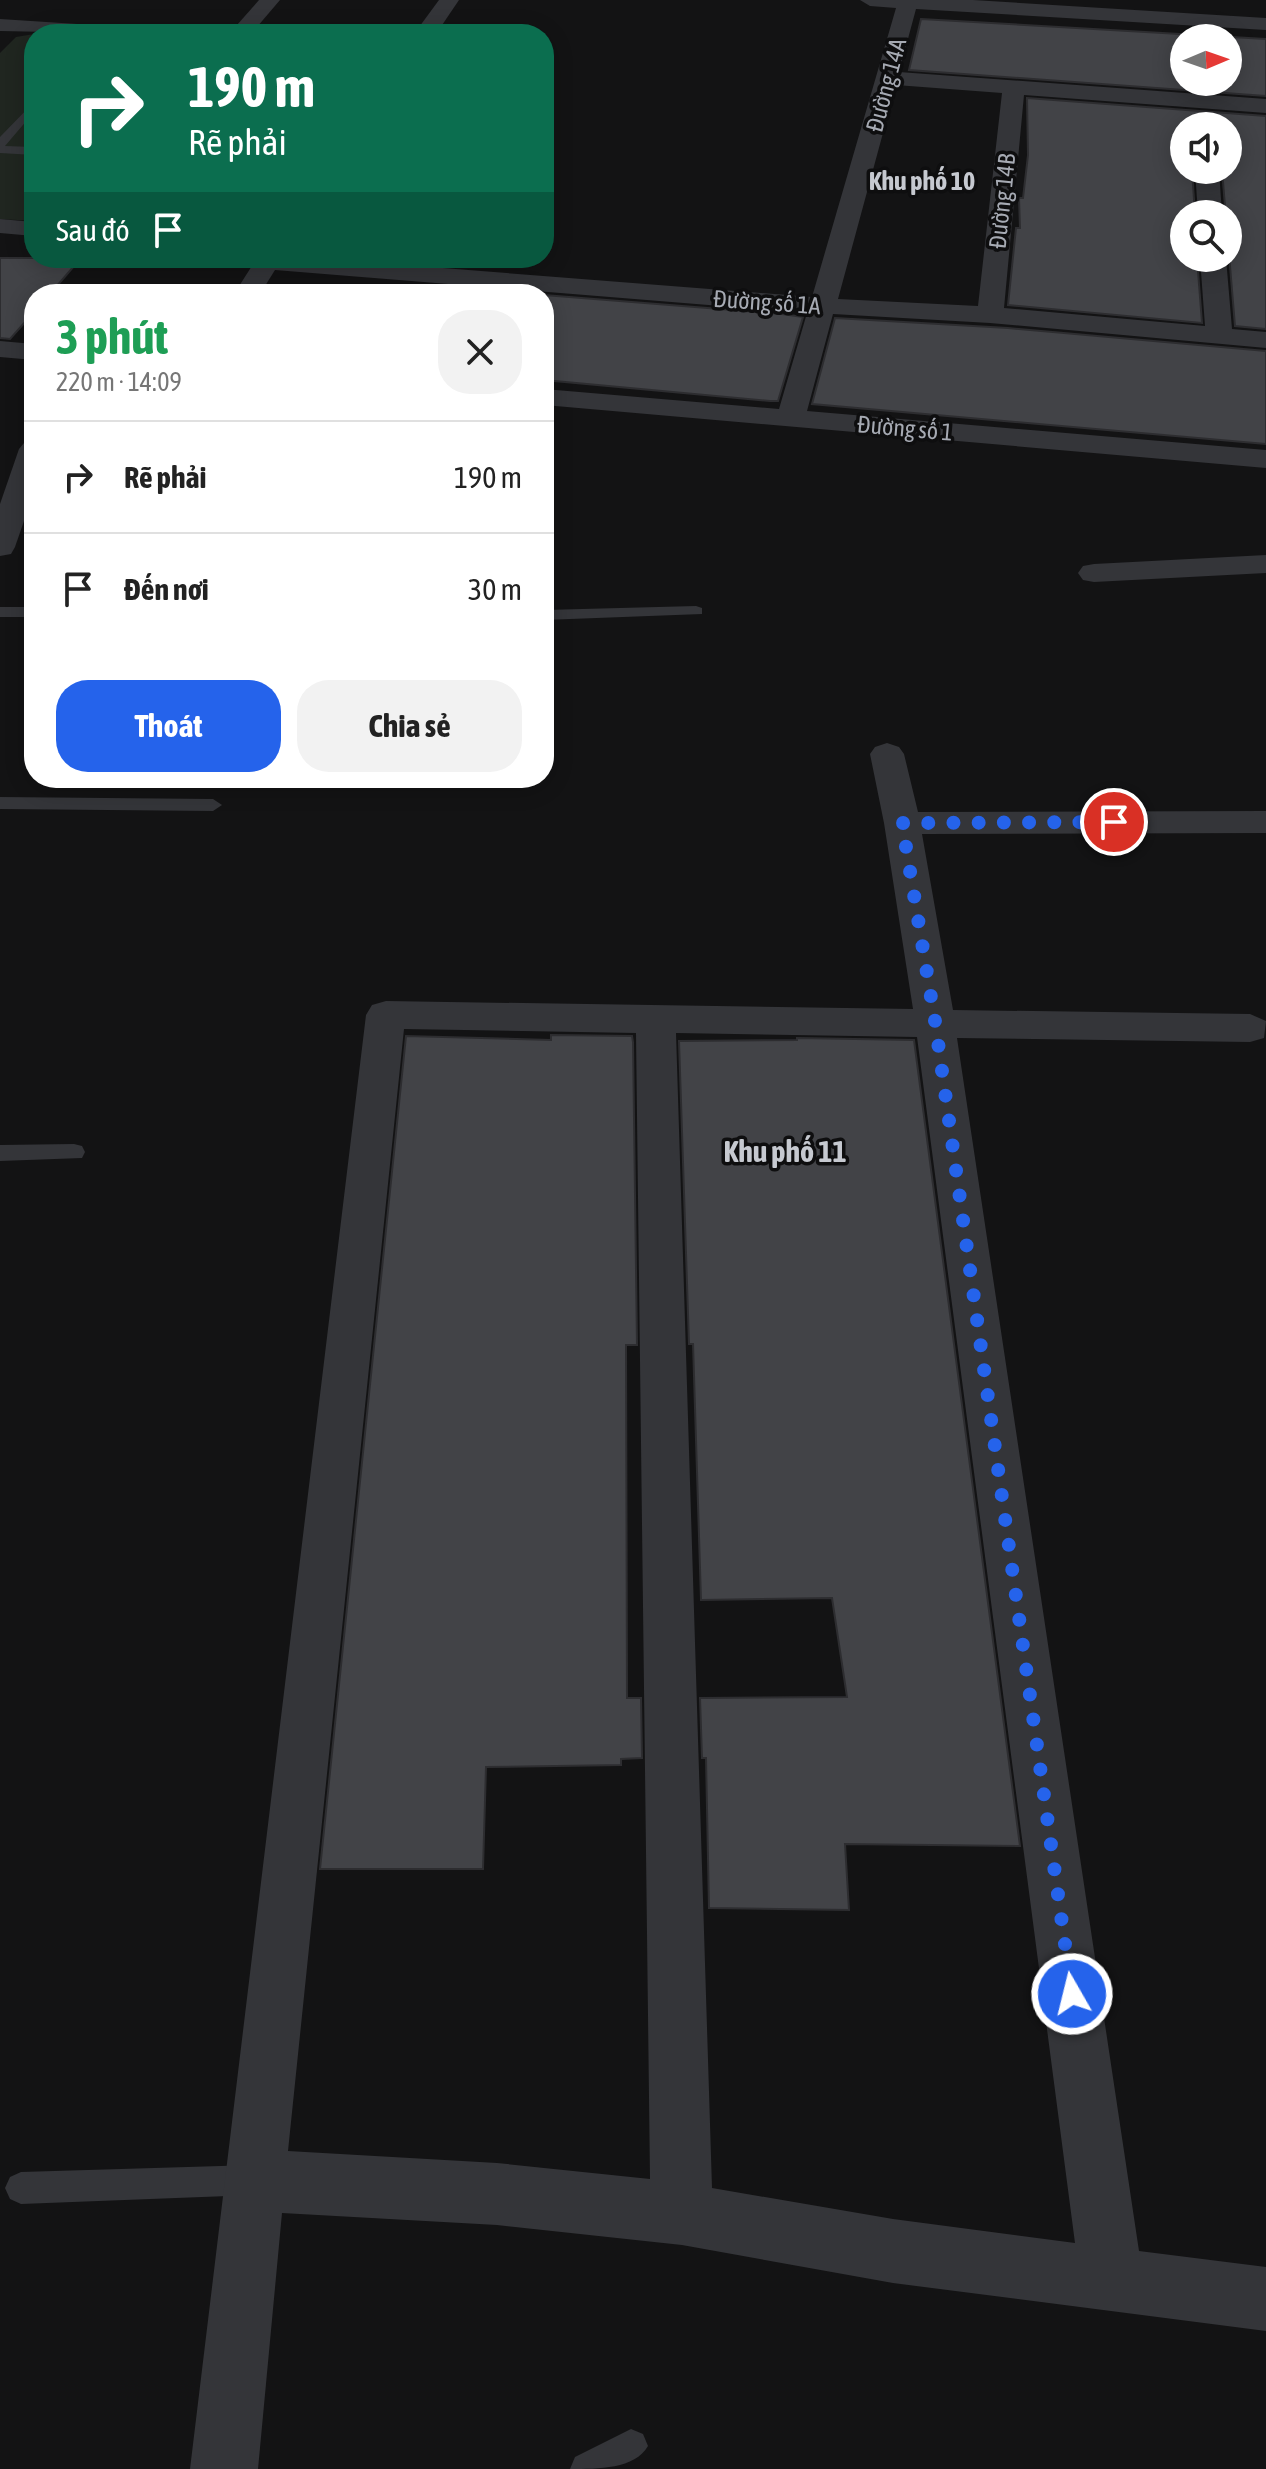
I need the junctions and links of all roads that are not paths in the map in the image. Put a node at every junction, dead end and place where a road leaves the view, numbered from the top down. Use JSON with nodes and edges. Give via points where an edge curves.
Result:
{"nodes":[{"id":1,"x":270,"y":0,"type":"edge"},
{"id":2,"x":449,"y":0,"type":"edge"},
{"id":3,"x":870,"y":0,"type":"edge"},
{"id":4,"x":908,"y":2,"type":"junction"},
{"id":5,"x":1018,"y":4,"type":"edge"},
{"id":6,"x":249,"y":24,"type":"edge"},
{"id":7,"x":432,"y":24,"type":"edge"},
{"id":8,"x":1266,"y":24,"type":"edge"},
{"id":9,"x":888,"y":78,"type":"junction"},
{"id":10,"x":1014,"y":87,"type":"junction"},
{"id":11,"x":1202,"y":101,"type":"junction"},
{"id":12,"x":1266,"y":106,"type":"edge"},
{"id":13,"x":1203,"y":112,"type":"edge"},
{"id":14,"x":24,"y":117,"type":"edge"},
{"id":15,"x":0,"y":146,"type":"edge"},
{"id":16,"x":24,"y":150,"type":"edge"},
{"id":17,"x":0,"y":226,"type":"edge"},
{"id":18,"x":24,"y":228,"type":"edge"},
{"id":19,"x":366,"y":268,"type":"edge"},
{"id":20,"x":1214,"y":272,"type":"edge"},
{"id":21,"x":824,"y":306,"type":"junction"},
{"id":22,"x":990,"y":315,"type":"junction"},
{"id":23,"x":1219,"y":335,"type":"junction"},
{"id":24,"x":1266,"y":340,"type":"edge"},
{"id":25,"x":0,"y":349,"type":"edge"},
{"id":26,"x":24,"y":351,"type":"edge"},
{"id":27,"x":554,"y":398,"type":"edge"},
{"id":28,"x":791,"y":418,"type":"junction"},
{"id":29,"x":1266,"y":459,"type":"edge"},
{"id":30,"x":24,"y":478,"type":"edge"},
{"id":31,"x":0,"y":547,"type":"edge"},
{"id":32,"x":1266,"y":564,"type":"edge"},
{"id":33,"x":1094,"y":573,"type":"dead end"},
{"id":34,"x":696,"y":611,"type":"dead end"},
{"id":35,"x":0,"y":612,"type":"edge"},
{"id":36,"x":24,"y":612,"type":"edge"},
{"id":37,"x":554,"y":615,"type":"edge"},
{"id":38,"x":887,"y":754,"type":"dead end"},
{"id":39,"x":0,"y":803,"type":"edge"},
{"id":40,"x":213,"y":805,"type":"dead end"},
{"id":41,"x":1266,"y":822,"type":"edge"},
{"id":42,"x":902,"y":823,"type":"junction"},
{"id":43,"x":656,"y":1021,"type":"junction"},
{"id":44,"x":935,"y":1021,"type":"junction"},
{"id":45,"x":1250,"y":1028,"type":"dead end"},
{"id":46,"x":74,"y":1152,"type":"dead end"},
{"id":47,"x":0,"y":1153,"type":"edge"},
{"id":48,"x":254,"y":2180,"type":"junction"},
{"id":49,"x":21,"y":2188,"type":"dead end"},
{"id":50,"x":682,"y":2214,"type":"junction"},
{"id":51,"x":1111,"y":2277,"type":"junction"},
{"id":52,"x":1266,"y":2299,"type":"edge"},
{"id":53,"x":631,"y":2446,"type":"dead end"},
{"id":54,"x":224,"y":2469,"type":"edge"},
{"id":55,"x":587,"y":2469,"type":"edge"}],
"edges":[{"from":1,"to":6,"type":"street"},
{"from":2,"to":7,"type":"street"},
{"from":3,"to":4,"type":"street"},
{"from":4,"to":5,"type":"street"},
{"from":4,"to":9,"type":"street","name":"Đường 14A"},
{"from":5,"to":8,"type":"street"},
{"from":9,"to":10,"type":"street"},
{"from":9,"to":21,"type":"street","name":"Đường 14A"},
{"from":10,"to":11,"type":"street"},
{"from":10,"to":22,"type":"street","name":"Đường 14B"},
{"from":11,"to":12,"type":"street"},
{"from":11,"to":13,"type":"street"},
{"from":14,"to":15,"type":"lane"},
{"from":15,"to":16,"type":"lane"},
{"from":17,"to":18,"type":"street"},
{"from":19,"to":21,"type":"street","name":"Đường số 1A"},
{"from":20,"to":23,"type":"street"},
{"from":21,"to":22,"type":"street","name":"Đường số 1A"},
{"from":21,"to":28,"type":"street","name":"Đường 14A"},
{"from":22,"to":23,"type":"street","name":"Đường số 1A"},
{"from":23,"to":24,"type":"street","name":"Đường số 1A"},
{"from":25,"to":26,"type":"street"},
{"from":27,"to":28,"type":"street","name":"Đường số 1"},
{"from":28,"to":29,"type":"street","name":"Đường số 1"},
{"from":30,"to":31,"type":"street"},
{"from":32,"to":33,"type":"street"},
{"from":34,"to":37,"type":"lane"},
{"from":35,"to":36,"type":"lane"},
{"from":38,"to":42,"type":"street"},
{"from":39,"to":40,"type":"lane"},
{"from":41,"to":42,"type":"street"},
{"from":42,"to":44,"type":"street"},
{"from":43,"to":44,"type":"street"},
{"from":43,"to":48,"type":"street","via":[[386,1015]]},
{"from":43,"to":50,"type":"street"},
{"from":44,"to":45,"type":"street"},
{"from":44,"to":51,"type":"street"},
{"from":46,"to":47,"type":"lane"},
{"from":48,"to":49,"type":"lane"},
{"from":48,"to":50,"type":"street","via":[[497,2194]]},
{"from":48,"to":54,"type":"street"},
{"from":50,"to":51,"type":"street","via":[[893,2251]]},
{"from":51,"to":52,"type":"street"},
{"from":53,"to":55,"type":"lane"}]}
